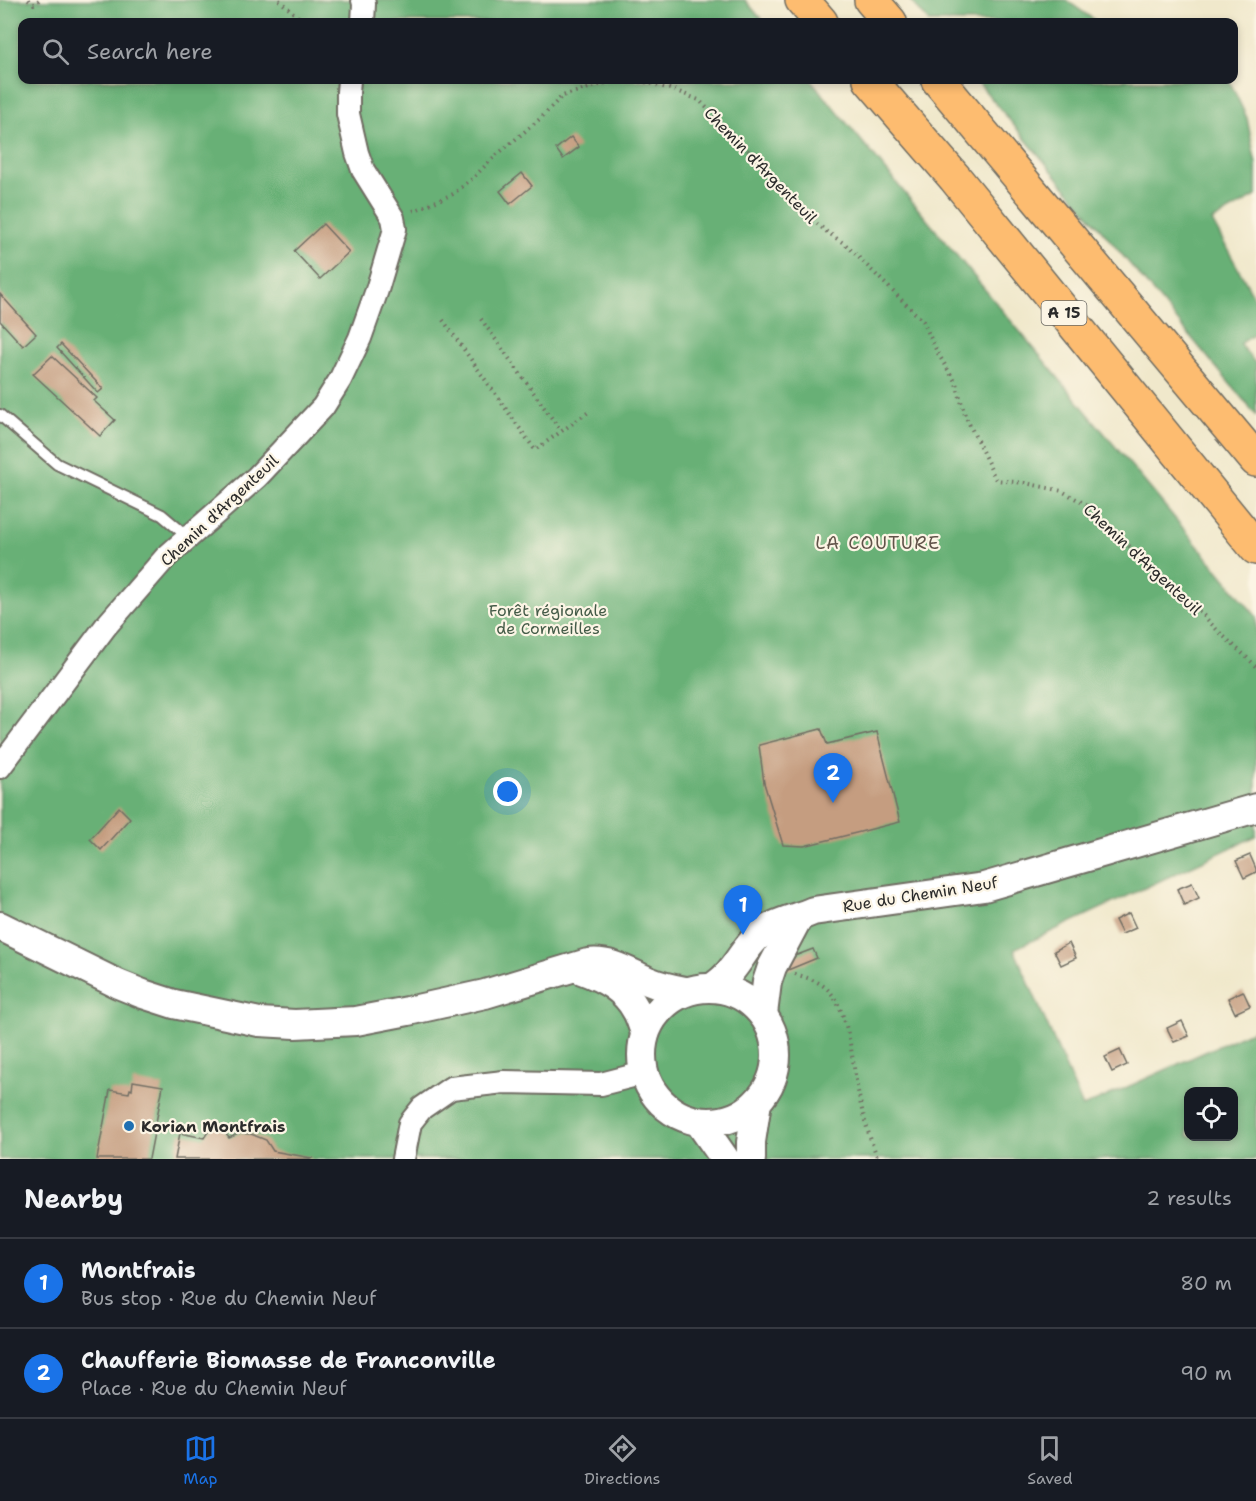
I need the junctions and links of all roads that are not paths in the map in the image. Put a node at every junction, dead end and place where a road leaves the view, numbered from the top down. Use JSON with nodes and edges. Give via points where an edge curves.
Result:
{"nodes":[{"id":1,"x":363,"y":0,"type":"edge"},
{"id":2,"x":802,"y":0,"type":"edge"},
{"id":3,"x":871,"y":0,"type":"edge"},
{"id":4,"x":363,"y":18,"type":"edge"},
{"id":5,"x":818,"y":18,"type":"edge"},
{"id":6,"x":887,"y":18,"type":"edge"},
{"id":7,"x":349,"y":84,"type":"edge"},
{"id":8,"x":873,"y":84,"type":"edge"},
{"id":9,"x":941,"y":84,"type":"edge"},
{"id":10,"x":0,"y":415,"type":"edge"},
{"id":11,"x":1256,"y":460,"type":"edge"},
{"id":12,"x":188,"y":537,"type":"junction"},
{"id":13,"x":1256,"y":549,"type":"edge"},
{"id":14,"x":0,"y":767,"type":"edge"},
{"id":15,"x":1256,"y":808,"type":"edge"},
{"id":16,"x":798,"y":918,"type":"junction"},
{"id":17,"x":0,"y":926,"type":"edge"},
{"id":18,"x":575,"y":968,"type":"junction"},
{"id":19,"x":699,"y":990,"type":"junction"},
{"id":20,"x":763,"y":1014,"type":"junction"},
{"id":21,"x":645,"y":1032,"type":"junction"},
{"id":22,"x":644,"y":1073,"type":"junction"},
{"id":23,"x":757,"y":1102,"type":"junction"},
{"id":24,"x":699,"y":1122,"type":"junction"},
{"id":25,"x":403,"y":1159,"type":"edge"},
{"id":26,"x":725,"y":1159,"type":"edge"},
{"id":27,"x":751,"y":1159,"type":"edge"}],
"edges":[{"from":1,"to":4,"type":"street"},
{"from":2,"to":5,"type":"highway"},
{"from":3,"to":6,"type":"highway"},
{"from":7,"to":12,"type":"street","name":"Chemin d'Argenteuil","via":[[348,114],[357,153],[394,224],[360,338],[323,407],[257,477]]},
{"from":8,"to":13,"type":"highway","number":"A 15","via":[[955,178]]},
{"from":9,"to":11,"type":"highway"},
{"from":10,"to":12,"type":"lane","via":[[57,464],[162,515]]},
{"from":12,"to":14,"type":"street","name":"Chemin d'Argenteuil","via":[[106,627]]},
{"from":15,"to":16,"type":"street","name":"Rue du Chemin Neuf","via":[[984,887],[813,911]]},
{"from":16,"to":19,"type":"street","name":"Rue du Chemin Neuf","via":[[770,927],[757,936],[728,974]]},
{"from":16,"to":20,"type":"street","via":[[772,967]]},
{"from":17,"to":18,"type":"street","via":[[144,994],[259,1022],[286,1024],[356,1021],[398,1013]]},
{"from":18,"to":19,"type":"street","via":[[598,961],[667,988]]},
{"from":18,"to":21,"type":"street","via":[[607,981],[630,999]]},
{"from":19,"to":20,"type":"street","via":[[732,991]]},
{"from":19,"to":21,"type":"street","via":[[675,996],[661,1008]]},
{"from":20,"to":23,"type":"street","via":[[776,1049],[775,1068],[769,1087]]},
{"from":21,"to":22,"type":"street","via":[[641,1059]]},
{"from":22,"to":24,"type":"street","via":[[655,1096],[668,1108]]},
{"from":22,"to":25,"type":"street","via":[[601,1084],[504,1082],[451,1088],[422,1108],[410,1123]]},
{"from":23,"to":24,"type":"street","via":[[741,1115]]},
{"from":23,"to":27,"type":"street"},
{"from":24,"to":26,"type":"street"}]}
